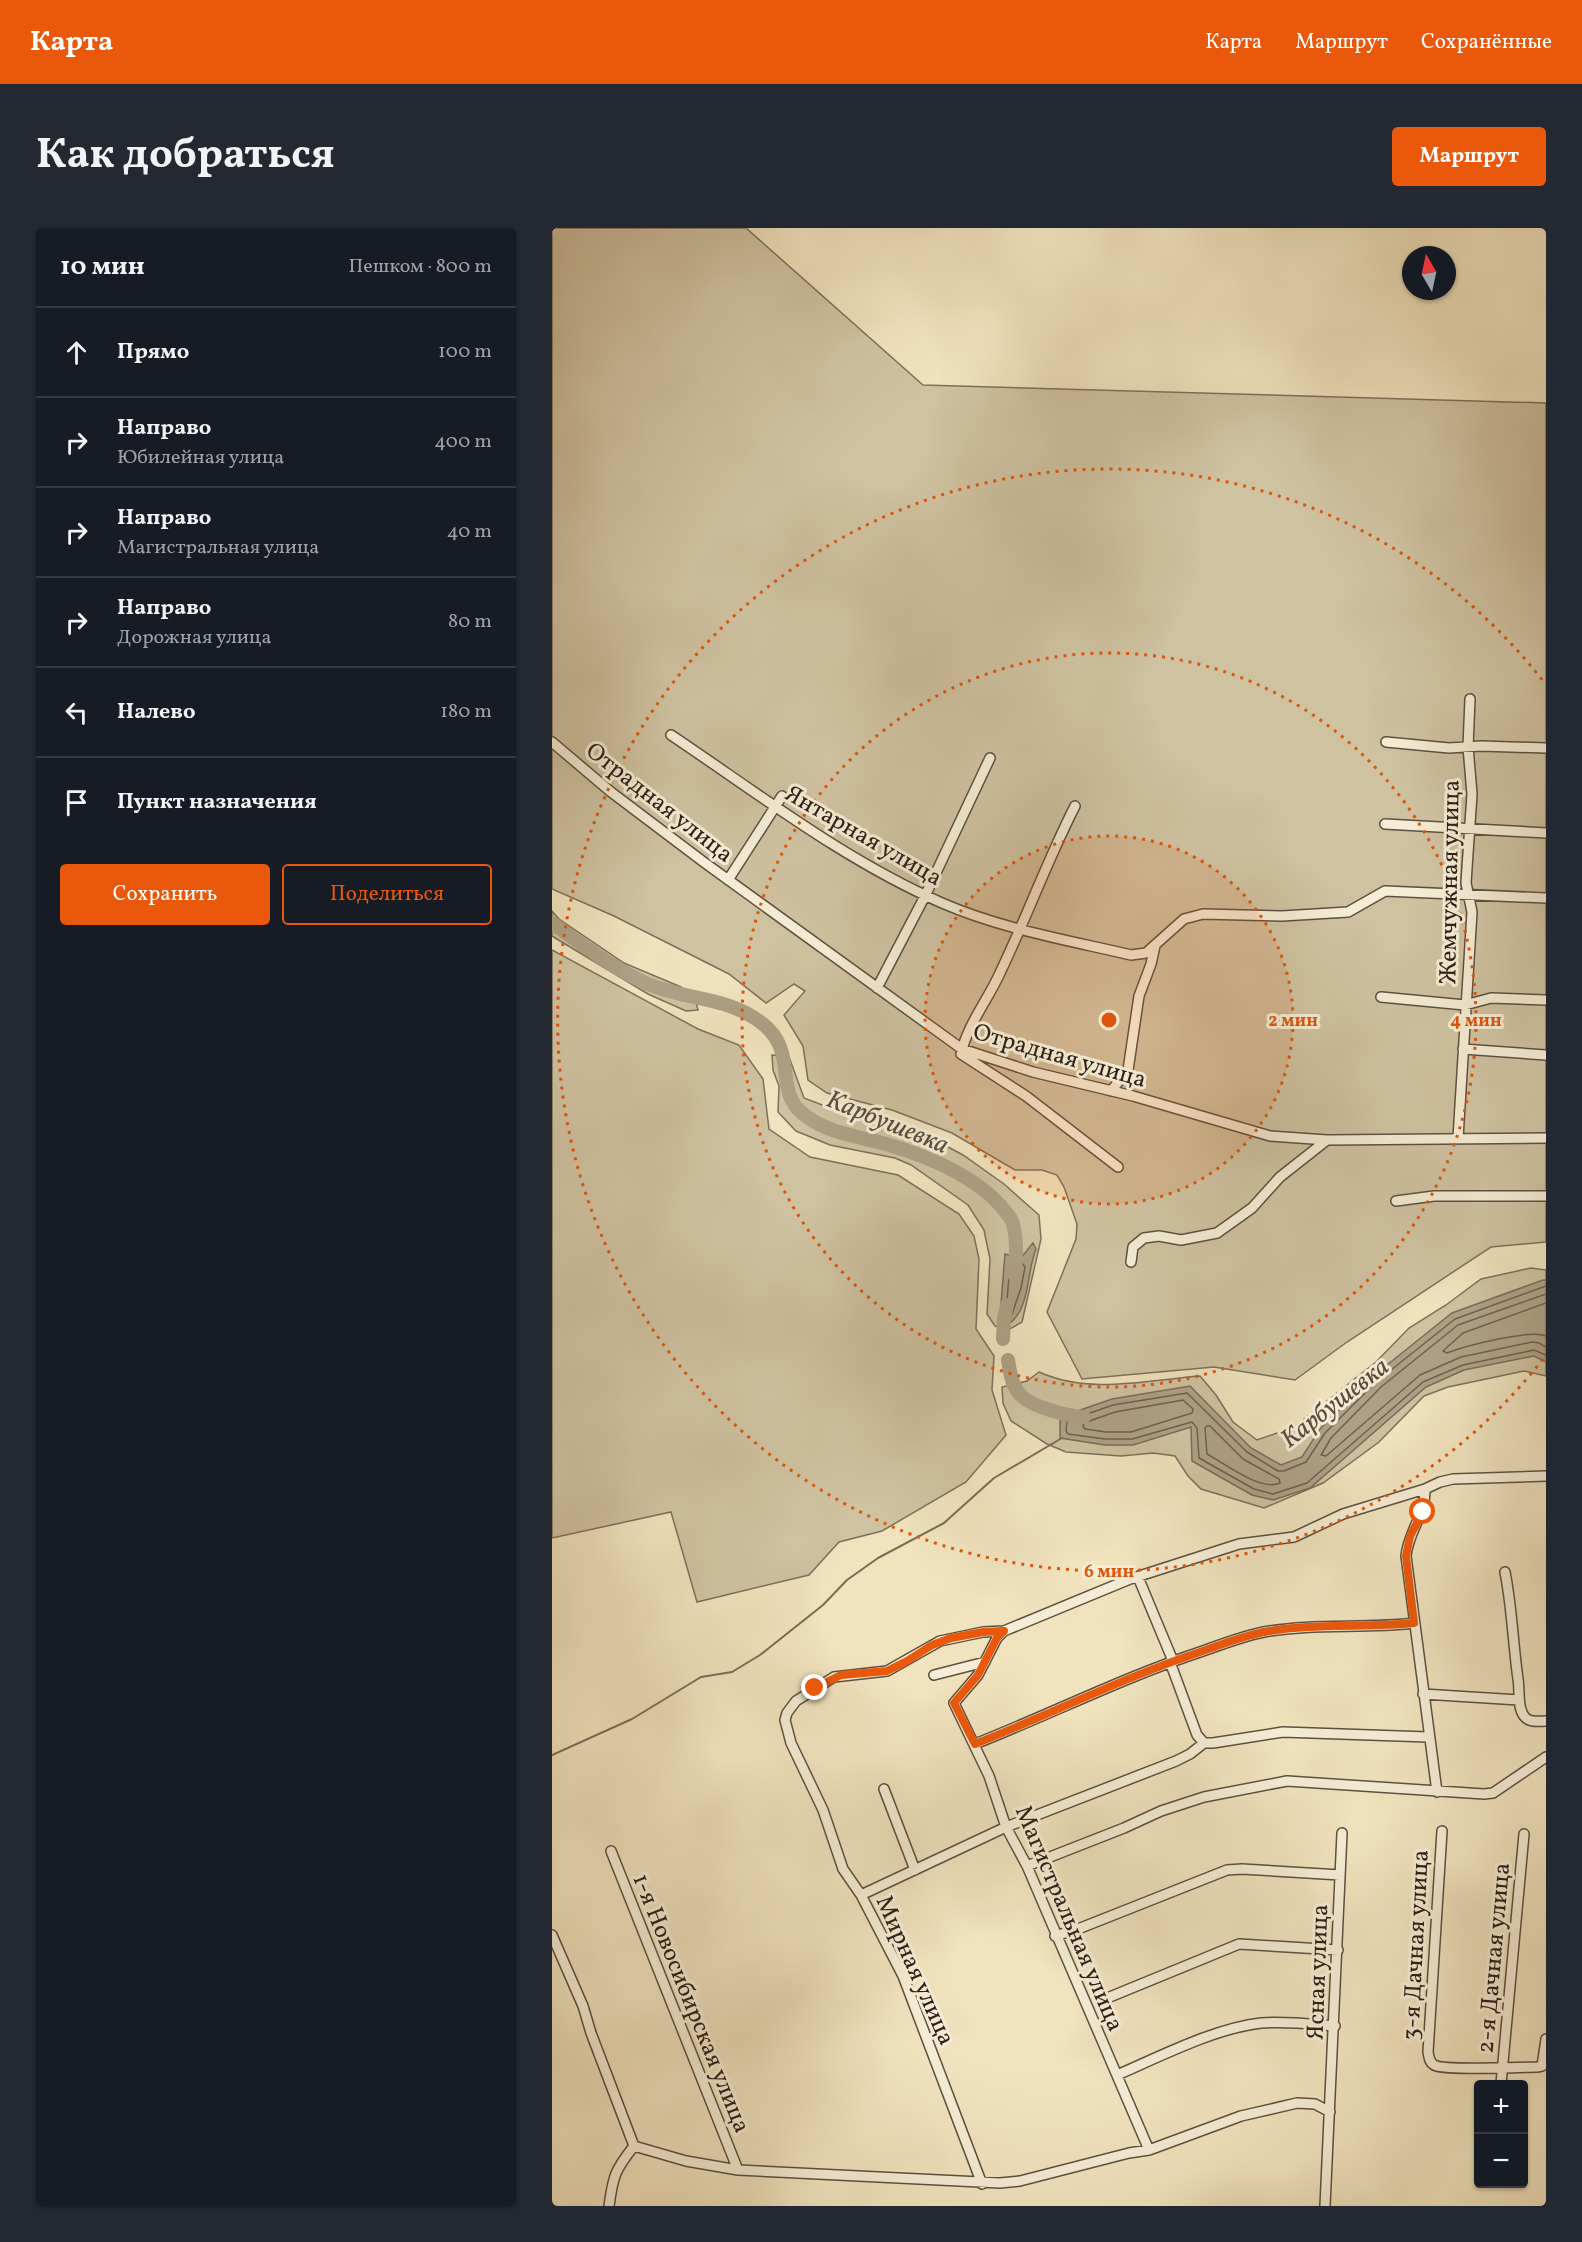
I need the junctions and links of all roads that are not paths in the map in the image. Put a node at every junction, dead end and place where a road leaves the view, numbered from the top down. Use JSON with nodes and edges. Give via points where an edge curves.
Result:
{"nodes":[{"id":1,"x":1470,"y":699,"type":"dead end"},
{"id":2,"x":671,"y":735,"type":"dead end"},
{"id":3,"x":552,"y":742,"type":"edge"},
{"id":4,"x":1386,"y":742,"type":"dead end"},
{"id":5,"x":1468,"y":747,"type":"junction"},
{"id":6,"x":1546,"y":748,"type":"edge"},
{"id":7,"x":990,"y":758,"type":"dead end"},
{"id":8,"x":782,"y":796,"type":"dead end"},
{"id":9,"x":1075,"y":806,"type":"dead end"},
{"id":10,"x":775,"y":807,"type":"junction"},
{"id":11,"x":1385,"y":824,"type":"dead end"},
{"id":12,"x":1470,"y":827,"type":"junction"},
{"id":13,"x":1546,"y":833,"type":"edge"},
{"id":14,"x":728,"y":880,"type":"junction"},
{"id":15,"x":926,"y":894,"type":"junction"},
{"id":16,"x":1468,"y":895,"type":"junction"},
{"id":17,"x":1546,"y":898,"type":"edge"},
{"id":18,"x":1020,"y":930,"type":"junction"},
{"id":19,"x":1155,"y":946,"type":"junction"},
{"id":20,"x":877,"y":988,"type":"junction"},
{"id":21,"x":1382,"y":997,"type":"dead end"},
{"id":22,"x":1546,"y":1000,"type":"edge"},
{"id":23,"x":1465,"y":1005,"type":"junction"},
{"id":24,"x":962,"y":1049,"type":"junction"},
{"id":25,"x":1463,"y":1049,"type":"junction"},
{"id":26,"x":1546,"y":1055,"type":"edge"},
{"id":27,"x":1111,"y":1091,"type":"junction"},
{"id":28,"x":1458,"y":1138,"type":"junction"},
{"id":29,"x":1546,"y":1138,"type":"edge"},
{"id":30,"x":1327,"y":1140,"type":"junction"},
{"id":31,"x":1118,"y":1167,"type":"dead end"},
{"id":32,"x":1546,"y":1196,"type":"edge"},
{"id":33,"x":1396,"y":1201,"type":"dead end"},
{"id":34,"x":1131,"y":1262,"type":"dead end"},
{"id":35,"x":1546,"y":1476,"type":"edge"},
{"id":36,"x":1425,"y":1488,"type":"junction"},
{"id":37,"x":1505,"y":1572,"type":"dead end"},
{"id":38,"x":1138,"y":1577,"type":"junction"},
{"id":39,"x":1414,"y":1623,"type":"junction"},
{"id":40,"x":1004,"y":1631,"type":"junction"},
{"id":41,"x":1172,"y":1661,"type":"junction"},
{"id":42,"x":985,"y":1662,"type":"junction"},
{"id":43,"x":934,"y":1675,"type":"dead end"},
{"id":44,"x":1423,"y":1694,"type":"junction"},
{"id":45,"x":1520,"y":1700,"type":"junction"},
{"id":46,"x":1546,"y":1721,"type":"edge"},
{"id":47,"x":1428,"y":1737,"type":"junction"},
{"id":48,"x":1204,"y":1743,"type":"junction"},
{"id":49,"x":975,"y":1744,"type":"junction"},
{"id":50,"x":1546,"y":1758,"type":"edge"},
{"id":51,"x":884,"y":1789,"type":"dead end"},
{"id":52,"x":1437,"y":1792,"type":"junction"},
{"id":53,"x":1006,"y":1827,"type":"junction"},
{"id":54,"x":1442,"y":1831,"type":"dead end"},
{"id":55,"x":1342,"y":1833,"type":"dead end"},
{"id":56,"x":1524,"y":1834,"type":"dead end"},
{"id":57,"x":611,"y":1851,"type":"dead end"},
{"id":58,"x":1027,"y":1866,"type":"junction"},
{"id":59,"x":915,"y":1870,"type":"junction"},
{"id":60,"x":1340,"y":1875,"type":"junction"},
{"id":61,"x":861,"y":1895,"type":"junction"},
{"id":62,"x":552,"y":1935,"type":"edge"},
{"id":63,"x":1055,"y":1936,"type":"junction"},
{"id":64,"x":1338,"y":1950,"type":"junction"},
{"id":65,"x":1100,"y":2001,"type":"dead end"},
{"id":66,"x":1335,"y":2026,"type":"junction"},
{"id":67,"x":1546,"y":2039,"type":"edge"},
{"id":68,"x":1503,"y":2068,"type":"junction"},
{"id":69,"x":1117,"y":2075,"type":"junction"},
{"id":70,"x":1502,"y":2080,"type":"edge"},
{"id":71,"x":1330,"y":2112,"type":"junction"},
{"id":72,"x":634,"y":2146,"type":"junction"},
{"id":73,"x":1149,"y":2150,"type":"junction"},
{"id":74,"x":738,"y":2170,"type":"junction"},
{"id":75,"x":982,"y":2184,"type":"junction"},
{"id":76,"x":609,"y":2206,"type":"edge"},
{"id":77,"x":1325,"y":2206,"type":"edge"}],
"edges":[{"from":1,"to":5,"type":"street","name":"Жемчужная улица"},
{"from":2,"to":10,"type":"street","name":"Янтарная улица"},
{"from":3,"to":14,"type":"street","name":"Отрадная улица"},
{"from":4,"to":5,"type":"street"},
{"from":5,"to":6,"type":"street"},
{"from":5,"to":12,"type":"street","name":"Жемчужная улица"},
{"from":7,"to":15,"type":"street"},
{"from":8,"to":10,"type":"street"},
{"from":9,"to":18,"type":"street"},
{"from":10,"to":14,"type":"street"},
{"from":10,"to":15,"type":"street","name":"Янтарная улица","via":[[857,859]]},
{"from":11,"to":12,"type":"street"},
{"from":12,"to":13,"type":"street"},
{"from":12,"to":16,"type":"street","name":"Жемчужная улица"},
{"from":14,"to":20,"type":"street","name":"Отрадная улица"},
{"from":15,"to":18,"type":"street","name":"Янтарная улица"},
{"from":15,"to":20,"type":"street"},
{"from":16,"to":17,"type":"street"},
{"from":16,"to":19,"type":"street","via":[[1385,891],[1348,912],[1282,916],[1203,914],[1184,919]]},
{"from":16,"to":23,"type":"street","name":"Жемчужная улица","via":[[1472,912]]},
{"from":18,"to":19,"type":"street","name":"Янтарная улица","via":[[1131,955],[1146,953]]},
{"from":18,"to":24,"type":"street"},
{"from":19,"to":27,"type":"street","via":[[1138,996],[1128,1070]]},
{"from":20,"to":24,"type":"street","name":"Отрадная улица"},
{"from":21,"to":23,"type":"street"},
{"from":22,"to":23,"type":"street","via":[[1491,998]]},
{"from":23,"to":25,"type":"street","name":"Жемчужная улица"},
{"from":24,"to":27,"type":"street","name":"Отрадная улица"},
{"from":24,"to":31,"type":"street","via":[[961,1054],[1026,1096]]},
{"from":25,"to":26,"type":"street"},
{"from":25,"to":28,"type":"street","name":"Жемчужная улица"},
{"from":27,"to":30,"type":"street","name":"Отрадная улица","via":[[1270,1136]]},
{"from":28,"to":29,"type":"street","name":"Отрадная улица"},
{"from":28,"to":30,"type":"street","name":"Отрадная улица"},
{"from":30,"to":34,"type":"street","via":[[1280,1177],[1252,1208],[1217,1233],[1180,1240],[1144,1238],[1134,1247]]},
{"from":32,"to":33,"type":"street","via":[[1434,1196]]},
{"from":35,"to":36,"type":"street","via":[[1453,1479]]},
{"from":36,"to":38,"type":"street","via":[[1343,1514],[1294,1537],[1239,1544]]},
{"from":36,"to":39,"type":"street","via":[[1423,1512],[1410,1536],[1406,1556]]},
{"from":37,"to":45,"type":"street"},
{"from":38,"to":40,"type":"street"},
{"from":38,"to":41,"type":"street"},
{"from":39,"to":41,"type":"street","via":[[1268,1631]]},
{"from":39,"to":44,"type":"street"},
{"from":40,"to":42,"type":"street"},
{"from":40,"to":61,"type":"street","name":"Мирная улица","via":[[940,1641],[887,1671],[834,1677],[796,1701],[787,1713],[786,1730],[791,1743],[823,1810],[843,1869]]},
{"from":41,"to":48,"type":"street","via":[[1197,1735]]},
{"from":41,"to":49,"type":"street"},
{"from":42,"to":43,"type":"street"},
{"from":42,"to":49,"type":"street","name":"Магистральная улица","via":[[954,1703]]},
{"from":44,"to":45,"type":"street"},
{"from":44,"to":47,"type":"street"},
{"from":45,"to":46,"type":"street","via":[[1525,1718]]},
{"from":47,"to":48,"type":"street","via":[[1283,1732]]},
{"from":47,"to":52,"type":"street"},
{"from":48,"to":53,"type":"street","via":[[1176,1761]]},
{"from":49,"to":53,"type":"street","name":"Магистральная улица"},
{"from":50,"to":52,"type":"street","via":[[1493,1793]]},
{"from":51,"to":59,"type":"street"},
{"from":52,"to":58,"type":"street","via":[[1287,1781],[1204,1797],[1161,1810]]},
{"from":53,"to":58,"type":"street","name":"Магистральная улица"},
{"from":53,"to":59,"type":"street"},
{"from":54,"to":68,"type":"street","name":"3-я Дачная улица","via":[[1430,2061],[1435,2066]]},
{"from":55,"to":60,"type":"street","name":"Ясная улица"},
{"from":56,"to":68,"type":"street","name":"2-я Дачная улица"},
{"from":57,"to":74,"type":"street","name":"1-я Новосибирская улица"},
{"from":58,"to":63,"type":"street","name":"Магистральная улица"},
{"from":59,"to":61,"type":"street"},
{"from":60,"to":63,"type":"street","via":[[1227,1870]]},
{"from":60,"to":64,"type":"street","name":"Ясная улица"},
{"from":61,"to":75,"type":"street","name":"Мирная улица","via":[[903,1976]]},
{"from":62,"to":72,"type":"street","via":[[583,2006]]},
{"from":63,"to":69,"type":"street","name":"Магистральная улица"},
{"from":64,"to":65,"type":"street","via":[[1239,1944]]},
{"from":64,"to":66,"type":"street","name":"Ясная улица"},
{"from":66,"to":69,"type":"street","via":[[1294,2023],[1242,2027]]},
{"from":66,"to":71,"type":"street","name":"Ясная улица"},
{"from":67,"to":68,"type":"street","via":[[1542,2066]]},
{"from":68,"to":70,"type":"street","name":"2-я Дачная улица"},
{"from":69,"to":73,"type":"street","name":"Магистральная улица"},
{"from":71,"to":73,"type":"street","via":[[1315,2104],[1297,2103],[1240,2116]]},
{"from":71,"to":77,"type":"street","name":"Ясная улица"},
{"from":72,"to":74,"type":"street"},
{"from":72,"to":76,"type":"street","via":[[613,2178]]},
{"from":73,"to":75,"type":"street","via":[[1020,2181]]},
{"from":74,"to":75,"type":"street"}]}
